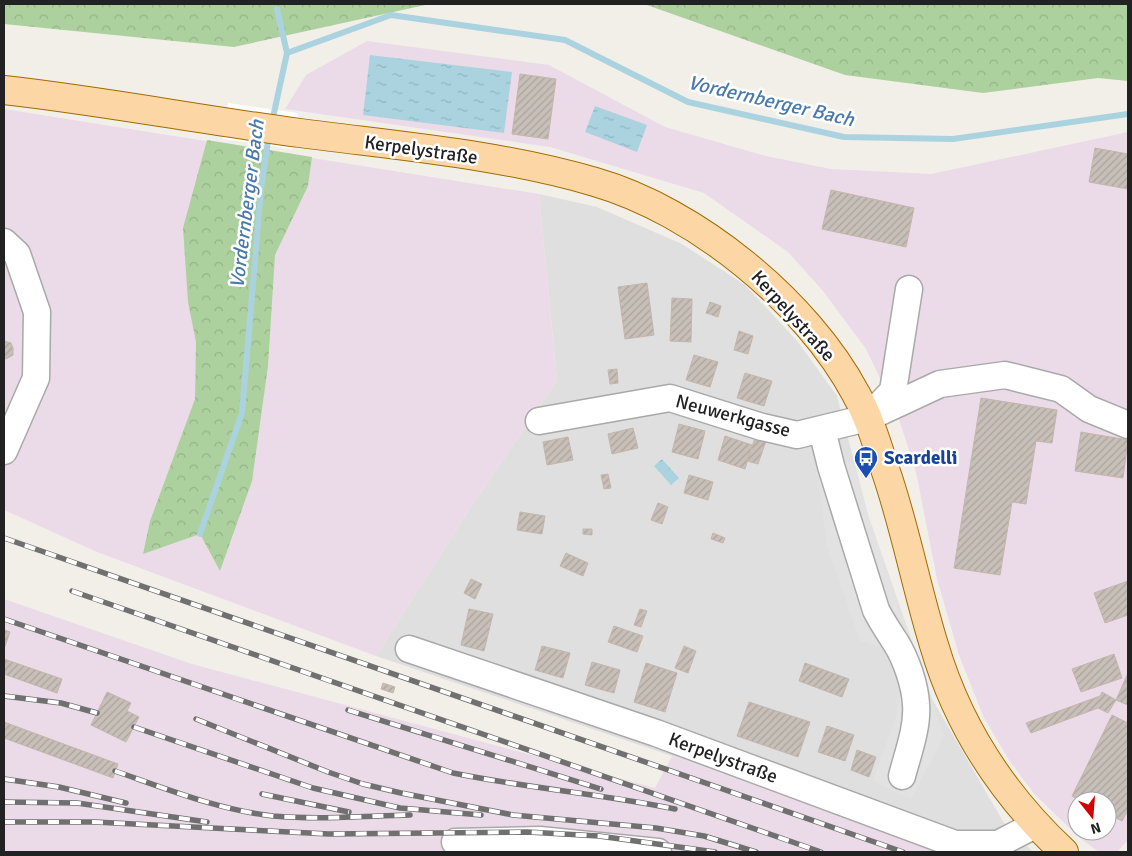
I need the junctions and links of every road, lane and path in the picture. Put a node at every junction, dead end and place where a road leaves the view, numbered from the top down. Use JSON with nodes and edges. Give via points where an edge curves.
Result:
{"nodes":[{"id":1,"x":4,"y":90,"type":"edge"},
{"id":2,"x":4,"y":242,"type":"edge"},
{"id":3,"x":909,"y":289,"type":"dead end"},
{"id":4,"x":867,"y":418,"type":"junction"},
{"id":5,"x":539,"y":421,"type":"dead end"},
{"id":6,"x":1128,"y":425,"type":"edge"},
{"id":7,"x":822,"y":430,"type":"junction"},
{"id":8,"x":4,"y":451,"type":"edge"},
{"id":9,"x":409,"y":649,"type":"dead end"},
{"id":10,"x":902,"y":776,"type":"dead end"},
{"id":11,"x":1035,"y":825,"type":"junction"},
{"id":12,"x":455,"y":842,"type":"dead end"},
{"id":13,"x":658,"y":852,"type":"edge"},
{"id":14,"x":1064,"y":852,"type":"edge"}],
"edges":[{"from":1,"to":4,"type":"main road","name":"Kerpelystraße","via":[[526,165],[599,183],[671,213],[752,268],[823,344],[856,393]]},
{"from":2,"to":8,"type":"street","via":[[17,254],[37,312],[36,378]]},
{"from":3,"to":4,"type":"street","via":[[893,391]]},
{"from":4,"to":6,"type":"street","name":"Neuwerkgasse","via":[[940,384],[1005,375],[1061,389],[1089,409]]},
{"from":4,"to":7,"type":"street","name":"Neuwerkgasse"},
{"from":4,"to":11,"type":"main road","name":"Kerpelystraße","via":[[886,471],[946,682],[994,774]]},
{"from":5,"to":7,"type":"street","name":"Neuwerkgasse","via":[[670,398],[779,431],[797,434]]},
{"from":7,"to":10,"type":"street","via":[[830,466],[876,610],[886,631],[896,642],[909,673],[916,704]]},
{"from":9,"to":11,"type":"street","name":"Kerpelystraße","via":[[656,733],[955,844],[998,844]]},
{"from":11,"to":14,"type":"main road","name":"Kerpelystraße"},
{"from":12,"to":13,"type":"street","via":[[540,840]]}]}
